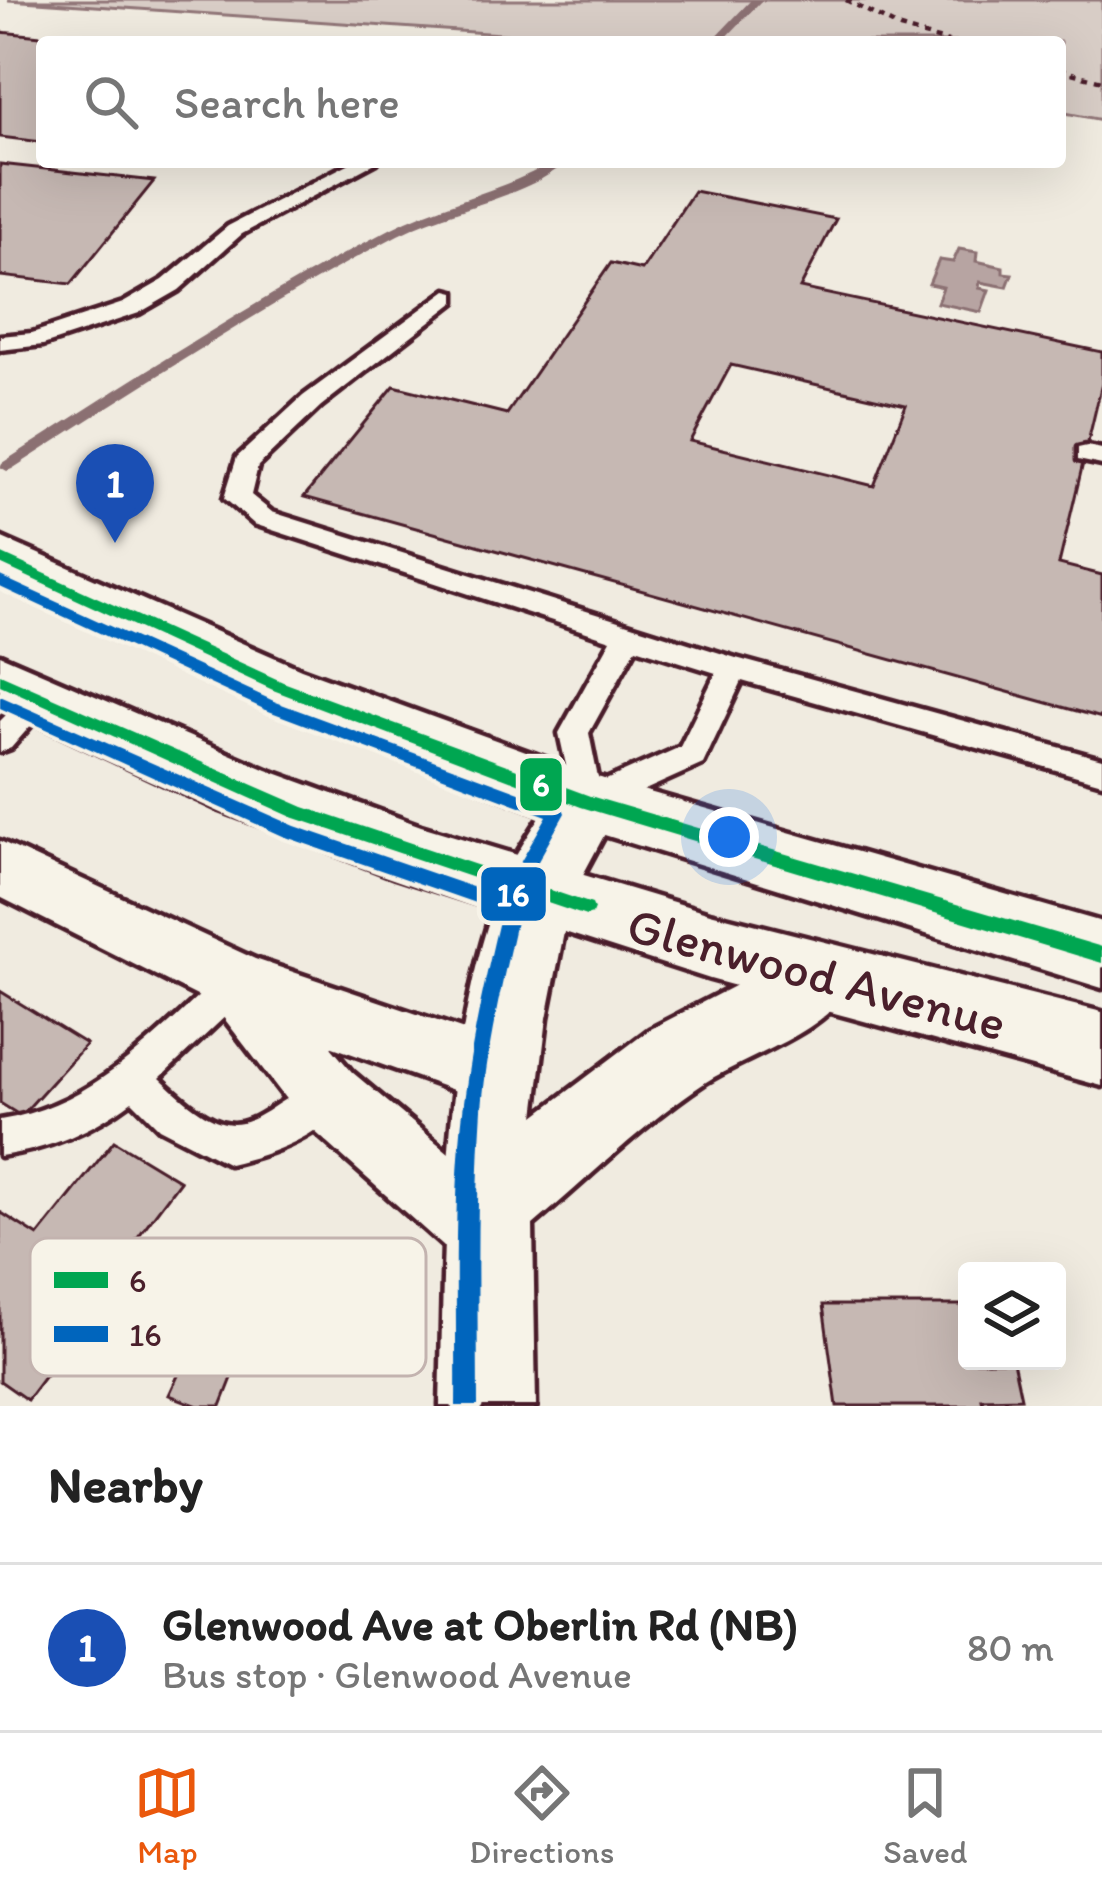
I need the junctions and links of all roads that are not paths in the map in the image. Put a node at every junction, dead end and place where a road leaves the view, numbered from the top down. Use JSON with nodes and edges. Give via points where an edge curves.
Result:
{"nodes":[{"id":1,"x":355,"y":168,"type":"edge"},
{"id":2,"x":447,"y":297,"type":"dead end"},
{"id":3,"x":0,"y":343,"type":"edge"},
{"id":4,"x":0,"y":559,"type":"edge"},
{"id":5,"x":628,"y":636,"type":"junction"},
{"id":6,"x":734,"y":668,"type":"junction"},
{"id":7,"x":4,"y":699,"type":"edge"},
{"id":8,"x":1102,"y":771,"type":"edge"},
{"id":9,"x":587,"y":802,"type":"junction"},
{"id":10,"x":8,"y":883,"type":"edge"},
{"id":11,"x":535,"y":893,"type":"junction"},
{"id":12,"x":1102,"y":955,"type":"edge"},
{"id":13,"x":818,"y":976,"type":"junction"},
{"id":14,"x":237,"y":983,"type":"junction"},
{"id":15,"x":1102,"y":1049,"type":"edge"},
{"id":16,"x":498,"y":1073,"type":"junction"},
{"id":17,"x":132,"y":1075,"type":"junction"},
{"id":18,"x":327,"y":1096,"type":"junction"},
{"id":19,"x":0,"y":1138,"type":"edge"},
{"id":20,"x":489,"y":1220,"type":"junction"},
{"id":21,"x":488,"y":1406,"type":"edge"}],
"edges":[{"from":1,"to":3,"type":"lane","via":[[236,230],[130,308],[52,336]]},
{"from":2,"to":5,"type":"lane","via":[[312,400],[246,463],[237,498],[263,518]]},
{"from":4,"to":9,"type":"main road","name":"Glenwood Avenue","via":[[278,686]]},
{"from":5,"to":6,"type":"lane"},
{"from":5,"to":9,"type":"lane","via":[[574,734]]},
{"from":6,"to":8,"type":"lane"},
{"from":6,"to":9,"type":"lane","via":[[692,755]]},
{"from":7,"to":11,"type":"main road","name":"Glenwood Avenue"},
{"from":9,"to":11,"type":"main road"},
{"from":9,"to":12,"type":"main road","name":"Glenwood Avenue"},
{"from":10,"to":14,"type":"street"},
{"from":11,"to":13,"type":"main road","name":"Glenwood Avenue"},
{"from":11,"to":16,"type":"main road"},
{"from":13,"to":15,"type":"main road","name":"Glenwood Avenue"},
{"from":13,"to":20,"type":"main road","via":[[678,1057]]},
{"from":14,"to":16,"type":"street"},
{"from":14,"to":17,"type":"lane"},
{"from":14,"to":18,"type":"street"},
{"from":16,"to":20,"type":"main road"},
{"from":17,"to":18,"type":"lane","via":[[172,1115],[229,1145],[267,1137]]},
{"from":17,"to":19,"type":"lane","via":[[95,1106],[34,1137]]},
{"from":18,"to":20,"type":"street"},
{"from":20,"to":21,"type":"main road"}]}
